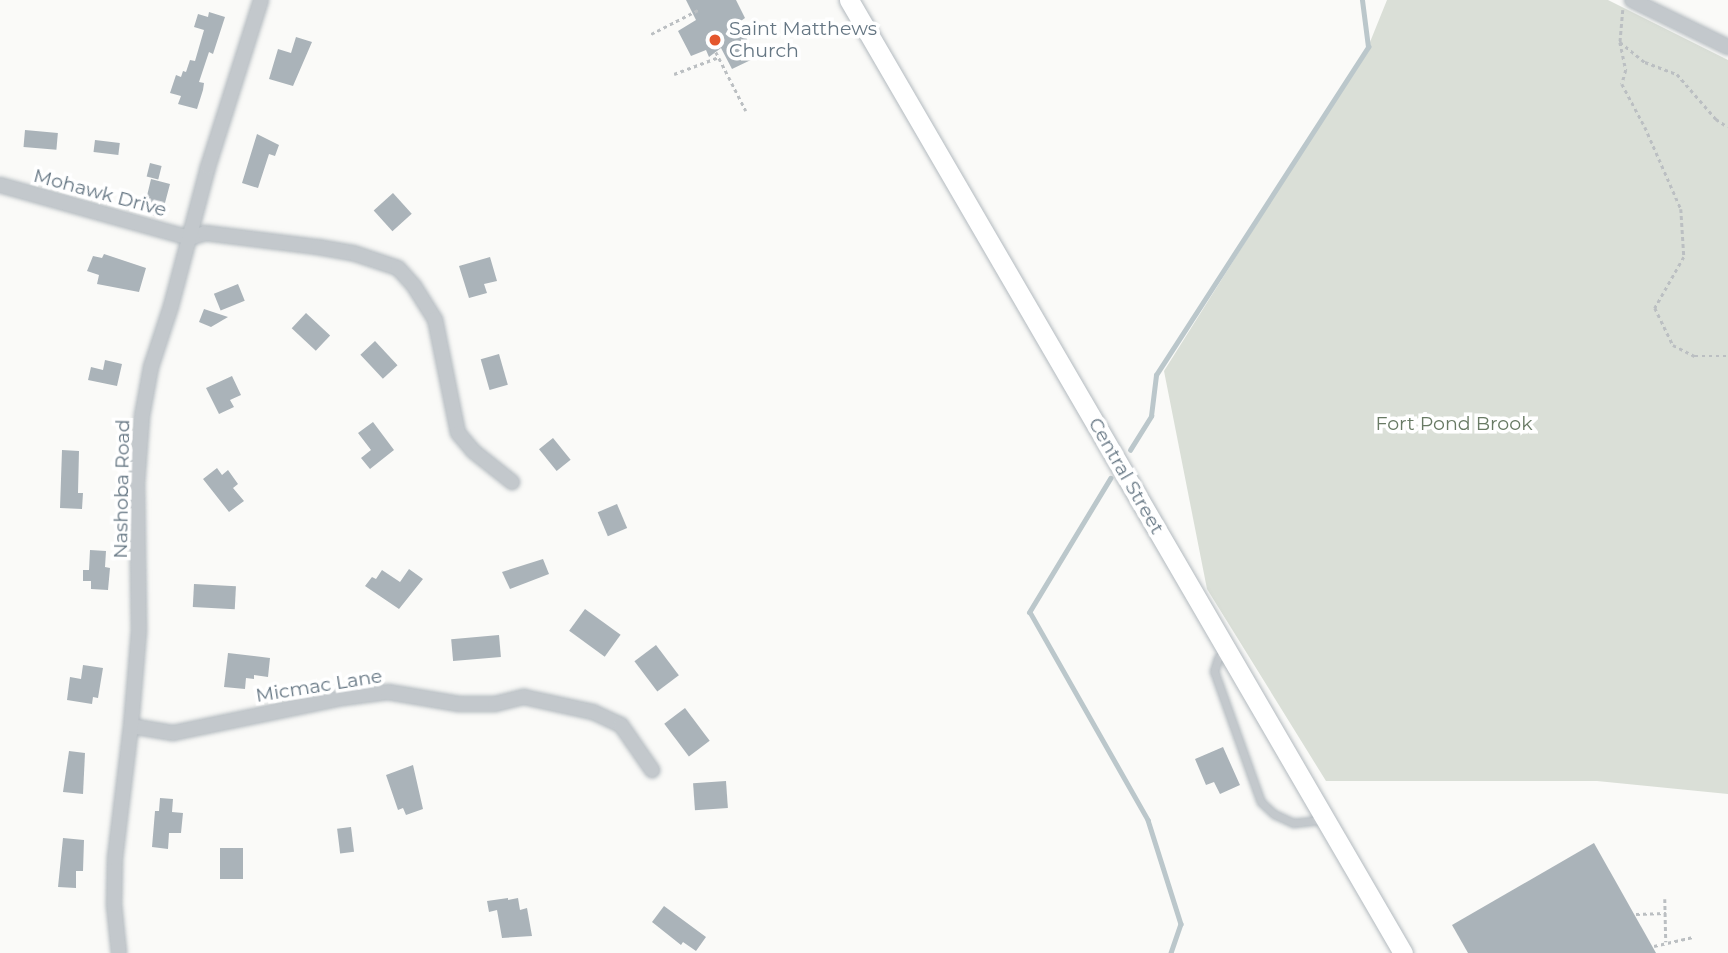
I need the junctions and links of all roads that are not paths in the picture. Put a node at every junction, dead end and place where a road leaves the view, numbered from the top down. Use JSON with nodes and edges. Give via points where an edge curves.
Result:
{"nodes":[{"id":1,"x":261,"y":0,"type":"edge"},
{"id":2,"x":849,"y":0,"type":"edge"},
{"id":3,"x":1632,"y":0,"type":"edge"},
{"id":4,"x":1728,"y":47,"type":"edge"},
{"id":5,"x":0,"y":185,"type":"edge"},
{"id":6,"x":190,"y":238,"type":"junction"},
{"id":7,"x":512,"y":482,"type":"dead end"},
{"id":8,"x":1227,"y":652,"type":"junction"},
{"id":9,"x":131,"y":726,"type":"junction"},
{"id":10,"x":652,"y":771,"type":"dead end"},
{"id":11,"x":1324,"y":820,"type":"junction"},
{"id":12,"x":119,"y":953,"type":"edge"},
{"id":13,"x":1403,"y":953,"type":"edge"}],
"edges":[{"from":1,"to":6,"type":"street","name":"Nashoba Road"},
{"from":2,"to":8,"type":"street","name":"Central Street"},
{"from":3,"to":4,"type":"street"},
{"from":5,"to":6,"type":"street","name":"Mohawk Drive"},
{"from":6,"to":7,"type":"street","via":[[205,233],[318,247],[398,268],[435,319],[458,433]]},
{"from":6,"to":9,"type":"street","name":"Nashoba Road","via":[[151,367],[142,416],[137,483],[139,630]]},
{"from":8,"to":11,"type":"street","name":"Central Street"},
{"from":8,"to":11,"type":"lane","via":[[1214,671],[1261,802],[1293,823]]},
{"from":9,"to":10,"type":"street","name":"Micmac Lane","via":[[173,733],[388,692],[460,704],[495,704],[524,697],[593,712],[621,725]]},
{"from":9,"to":12,"type":"street","name":"Nashoba Road","via":[[115,858]]},
{"from":11,"to":13,"type":"street","name":"Central Street"}]}
